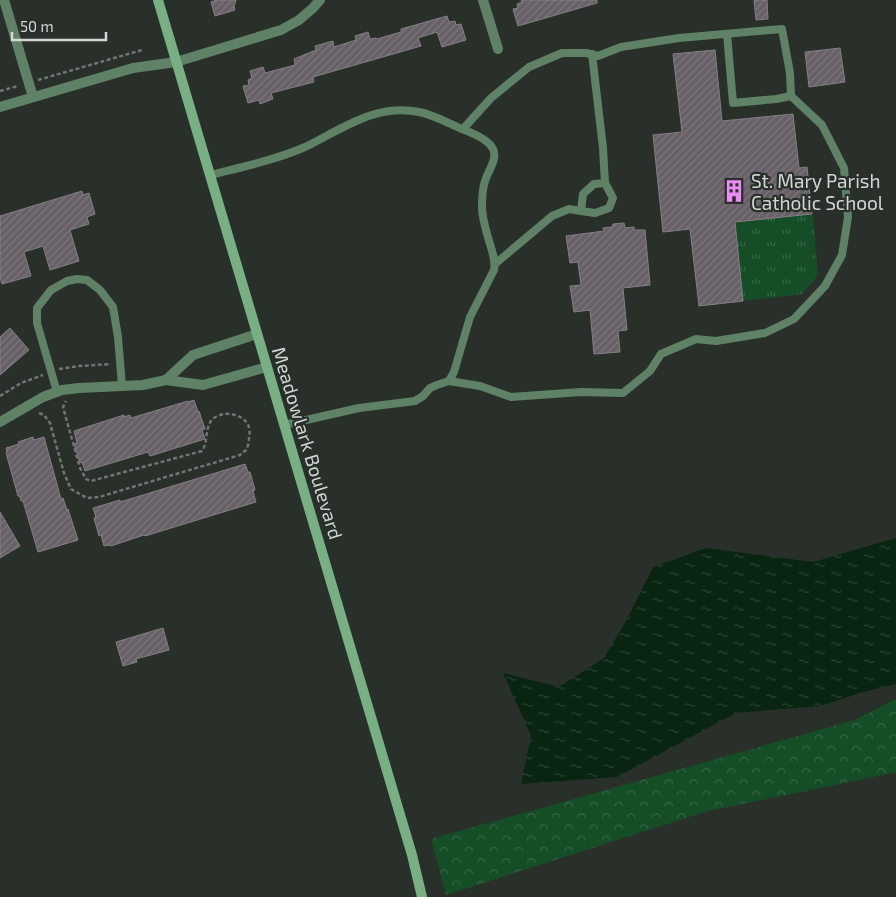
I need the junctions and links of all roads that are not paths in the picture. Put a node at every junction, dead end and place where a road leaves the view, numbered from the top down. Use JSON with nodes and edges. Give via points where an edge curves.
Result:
{"nodes":[{"id":1,"x":4,"y":0,"type":"edge"},
{"id":2,"x":158,"y":0,"type":"edge"},
{"id":3,"x":320,"y":0,"type":"edge"},
{"id":4,"x":483,"y":0,"type":"edge"},
{"id":5,"x":727,"y":34,"type":"junction"},
{"id":6,"x":498,"y":48,"type":"dead end"},
{"id":7,"x":592,"y":54,"type":"junction"},
{"id":8,"x":176,"y":62,"type":"junction"},
{"id":9,"x":791,"y":96,"type":"junction"},
{"id":10,"x":33,"y":97,"type":"junction"},
{"id":11,"x":0,"y":106,"type":"edge"},
{"id":12,"x":463,"y":129,"type":"junction"},
{"id":13,"x":210,"y":175,"type":"junction"},
{"id":14,"x":606,"y":183,"type":"junction"},
{"id":15,"x":581,"y":211,"type":"junction"},
{"id":16,"x":495,"y":264,"type":"junction"},
{"id":17,"x":257,"y":334,"type":"junction"},
{"id":18,"x":267,"y":367,"type":"junction"},
{"id":19,"x":166,"y":380,"type":"junction"},
{"id":20,"x":449,"y":381,"type":"junction"},
{"id":21,"x":122,"y":386,"type":"junction"},
{"id":22,"x":57,"y":392,"type":"junction"},
{"id":23,"x":0,"y":422,"type":"edge"},
{"id":24,"x":284,"y":425,"type":"junction"},
{"id":25,"x":422,"y":897,"type":"edge"}],
"edges":[{"from":1,"to":10,"type":"street"},
{"from":2,"to":8,"type":"street","name":"Meadowlark Boulevard"},
{"from":3,"to":8,"type":"street","via":[[299,20],[281,30]]},
{"from":4,"to":6,"type":"street"},
{"from":5,"to":7,"type":"lane","via":[[630,45],[598,56]]},
{"from":5,"to":9,"type":"lane","via":[[782,29]]},
{"from":5,"to":9,"type":"lane","via":[[733,102]]},
{"from":7,"to":12,"type":"lane","via":[[562,52],[529,67],[491,98]]},
{"from":7,"to":14,"type":"lane"},
{"from":8,"to":10,"type":"street","via":[[134,68]]},
{"from":8,"to":13,"type":"street","name":"Meadowlark Boulevard"},
{"from":9,"to":20,"type":"lane","via":[[822,125],[844,168],[848,217],[842,255],[825,286],[794,319],[765,333],[716,341],[696,340],[661,354],[650,371],[623,393],[511,397],[480,386]]},
{"from":10,"to":11,"type":"street"},
{"from":12,"to":13,"type":"lane","via":[[421,112],[391,110],[349,123],[277,158]]},
{"from":12,"to":16,"type":"lane","via":[[489,143],[494,152],[485,180],[482,213]]},
{"from":13,"to":17,"type":"street","name":"Meadowlark Boulevard"},
{"from":14,"to":15,"type":"lane","via":[[594,184],[583,194]]},
{"from":14,"to":15,"type":"lane","via":[[613,198],[609,208],[595,213]]},
{"from":15,"to":16,"type":"lane","via":[[568,209],[552,216]]},
{"from":16,"to":20,"type":"lane","via":[[470,316]]},
{"from":17,"to":18,"type":"street","name":"Meadowlark Boulevard"},
{"from":17,"to":19,"type":"street","via":[[193,355]]},
{"from":18,"to":19,"type":"street","via":[[203,385]]},
{"from":18,"to":24,"type":"street","name":"Meadowlark Boulevard"},
{"from":19,"to":21,"type":"street"},
{"from":20,"to":24,"type":"lane","via":[[430,388],[415,401],[359,408]]},
{"from":21,"to":22,"type":"street"},
{"from":21,"to":22,"type":"lane","via":[[113,307],[100,290],[87,280],[77,279],[67,280],[51,290],[37,308],[37,323]]},
{"from":22,"to":23,"type":"street"},
{"from":24,"to":25,"type":"street","name":"Meadowlark Boulevard"}]}
